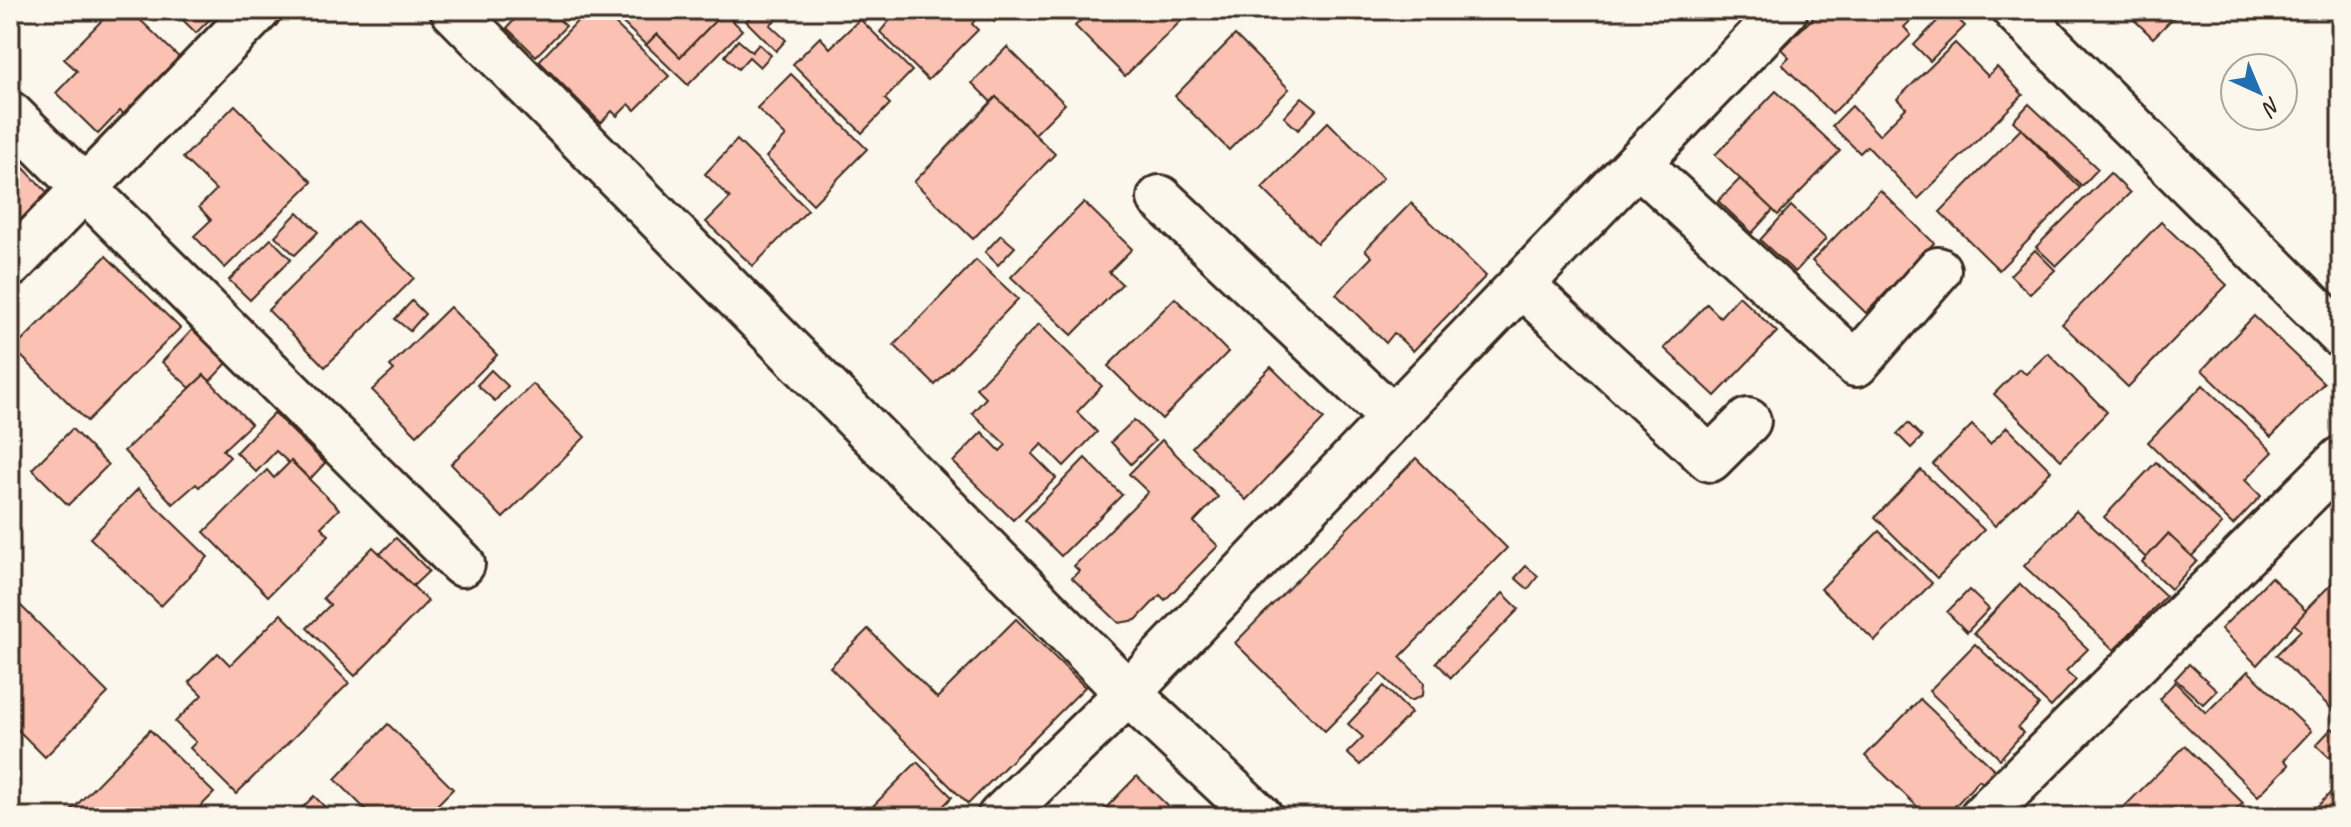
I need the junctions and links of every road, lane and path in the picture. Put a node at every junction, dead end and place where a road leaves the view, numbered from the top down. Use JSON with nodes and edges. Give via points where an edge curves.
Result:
{"nodes":[{"id":1,"x":258,"y":10,"type":"edge"},
{"id":2,"x":453,"y":10,"type":"edge"},
{"id":3,"x":1785,"y":10,"type":"edge"},
{"id":4,"x":2015,"y":10,"type":"edge"},
{"id":5,"x":10,"y":114,"type":"edge"},
{"id":6,"x":1638,"y":163,"type":"junction"},
{"id":7,"x":85,"y":186,"type":"junction"},
{"id":8,"x":1160,"y":198,"type":"dead end"},
{"id":9,"x":10,"y":265,"type":"edge"},
{"id":10,"x":1938,"y":270,"type":"dead end"},
{"id":11,"x":1521,"y":284,"type":"junction"},
{"id":12,"x":2341,"y":335,"type":"edge"},
{"id":13,"x":1392,"y":417,"type":"junction"},
{"id":14,"x":1748,"y":421,"type":"dead end"},
{"id":15,"x":2341,"y":459,"type":"edge"},
{"id":16,"x":462,"y":564,"type":"dead end"},
{"id":17,"x":1128,"y":693,"type":"junction"},
{"id":18,"x":1255,"y":815,"type":"edge"},
{"id":19,"x":1000,"y":817,"type":"edge"},
{"id":20,"x":1982,"y":817,"type":"edge"}],
"edges":[{"from":1,"to":7,"type":"street"},
{"from":2,"to":17,"type":"street"},
{"from":3,"to":6,"type":"street"},
{"from":4,"to":12,"type":"street"},
{"from":5,"to":7,"type":"street"},
{"from":6,"to":10,"type":"street","via":[[1856,364]]},
{"from":6,"to":11,"type":"street"},
{"from":7,"to":9,"type":"street"},
{"from":7,"to":16,"type":"street"},
{"from":8,"to":13,"type":"street"},
{"from":11,"to":13,"type":"street"},
{"from":11,"to":14,"type":"street","via":[[1710,459]]},
{"from":13,"to":17,"type":"street"},
{"from":15,"to":20,"type":"street"},
{"from":17,"to":18,"type":"street"},
{"from":17,"to":19,"type":"street"}]}
